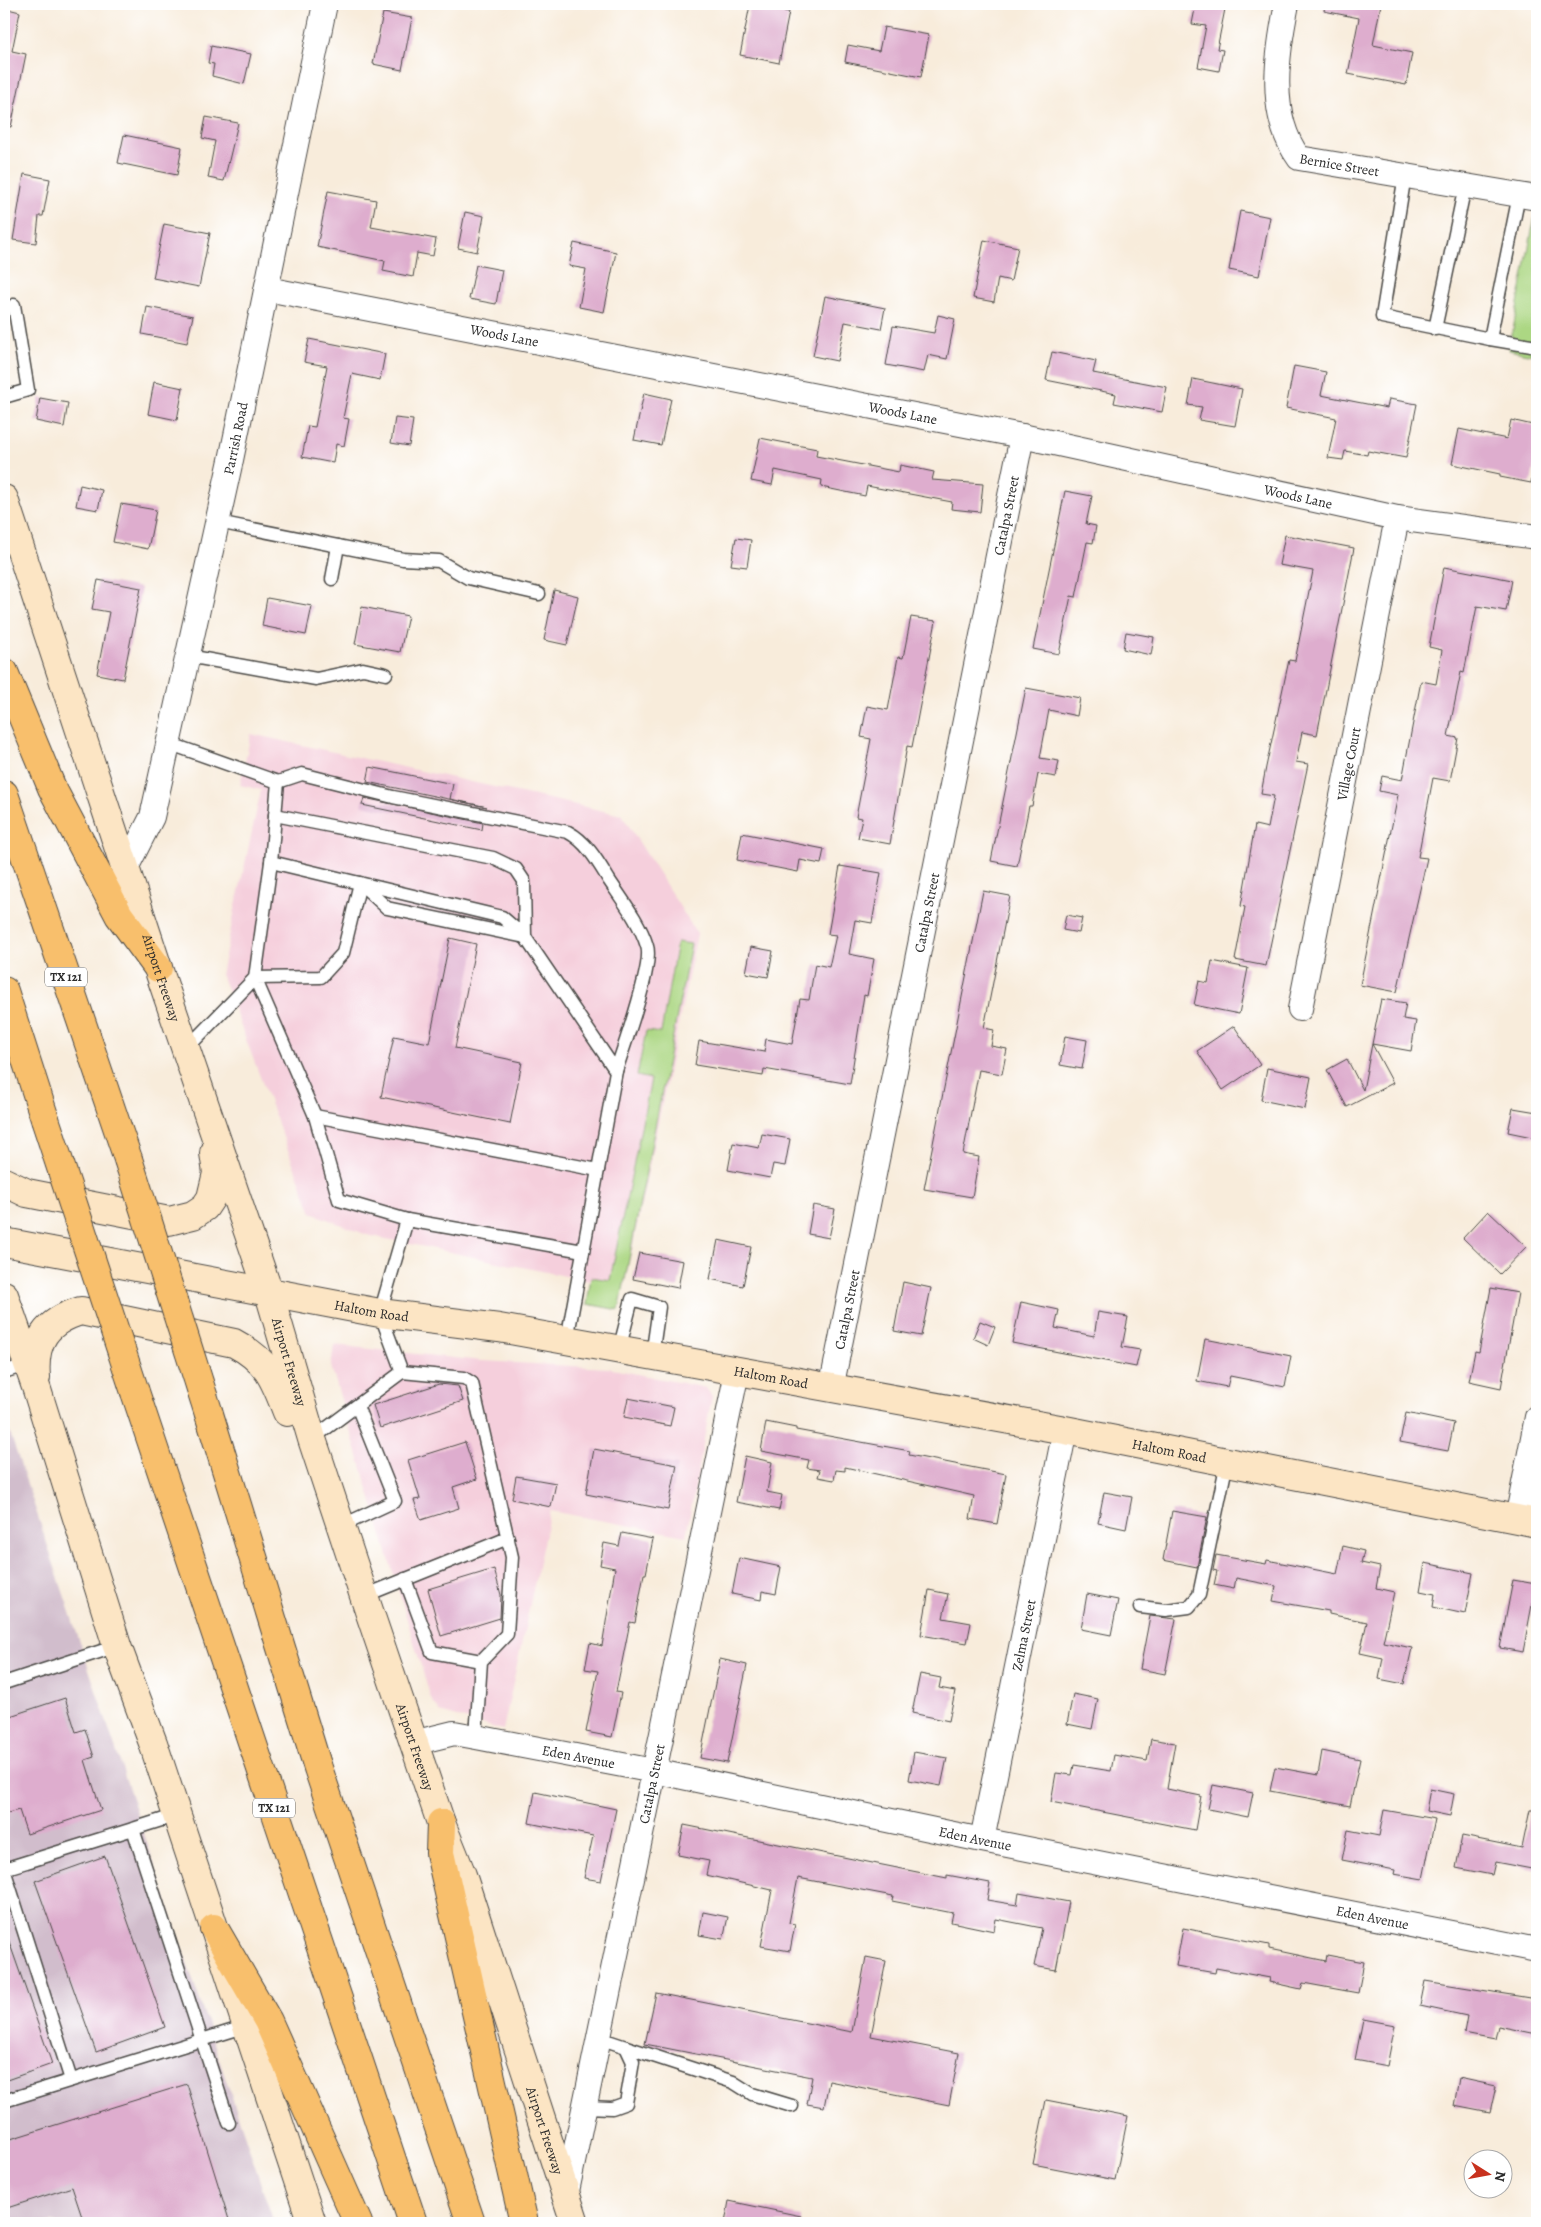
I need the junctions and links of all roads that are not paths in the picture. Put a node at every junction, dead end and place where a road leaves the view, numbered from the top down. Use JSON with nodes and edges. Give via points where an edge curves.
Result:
{"nodes":[{"id":1,"x":325,"y":4,"type":"edge"},
{"id":2,"x":1287,"y":4,"type":"edge"},
{"id":3,"x":1405,"y":175,"type":"junction"},
{"id":4,"x":1465,"y":186,"type":"junction"},
{"id":5,"x":1528,"y":196,"type":"edge"},
{"id":6,"x":267,"y":289,"type":"junction"},
{"id":7,"x":14,"y":305,"type":"dead end"},
{"id":8,"x":1435,"y":329,"type":"junction"},
{"id":9,"x":1490,"y":339,"type":"junction"},
{"id":10,"x":1537,"y":347,"type":"edge"},
{"id":11,"x":4,"y":397,"type":"edge"},
{"id":12,"x":1022,"y":436,"type":"junction"},
{"id":13,"x":4,"y":499,"type":"edge"},
{"id":14,"x":1397,"y":518,"type":"junction"},
{"id":15,"x":218,"y":522,"type":"junction"},
{"id":16,"x":1537,"y":537,"type":"edge"},
{"id":17,"x":338,"y":546,"type":"junction"},
{"id":18,"x":332,"y":579,"type":"dead end"},
{"id":19,"x":540,"y":594,"type":"dead end"},
{"id":20,"x":188,"y":656,"type":"junction"},
{"id":21,"x":4,"y":672,"type":"edge"},
{"id":22,"x":386,"y":674,"type":"dead end"},
{"id":23,"x":168,"y":743,"type":"junction"},
{"id":24,"x":278,"y":782,"type":"junction"},
{"id":25,"x":4,"y":794,"type":"edge"},
{"id":26,"x":275,"y":815,"type":"junction"},
{"id":27,"x":271,"y":862,"type":"junction"},
{"id":28,"x":126,"y":868,"type":"junction"},
{"id":29,"x":360,"y":883,"type":"junction"},
{"id":30,"x":525,"y":937,"type":"junction"},
{"id":31,"x":158,"y":968,"type":"junction"},
{"id":32,"x":255,"y":978,"type":"junction"},
{"id":33,"x":4,"y":991,"type":"edge"},
{"id":34,"x":1300,"y":1009,"type":"dead end"},
{"id":35,"x":186,"y":1049,"type":"junction"},
{"id":36,"x":616,"y":1071,"type":"junction"},
{"id":37,"x":315,"y":1116,"type":"junction"},
{"id":38,"x":211,"y":1125,"type":"junction"},
{"id":39,"x":598,"y":1170,"type":"junction"},
{"id":40,"x":4,"y":1182,"type":"edge"},
{"id":41,"x":407,"y":1220,"type":"junction"},
{"id":42,"x":4,"y":1242,"type":"edge"},
{"id":43,"x":583,"y":1251,"type":"junction"},
{"id":44,"x":269,"y":1293,"type":"junction"},
{"id":45,"x":4,"y":1295,"type":"edge"},
{"id":46,"x":380,"y":1314,"type":"junction"},
{"id":47,"x":567,"y":1340,"type":"junction"},
{"id":48,"x":619,"y":1350,"type":"junction"},
{"id":49,"x":652,"y":1356,"type":"junction"},
{"id":50,"x":16,"y":1368,"type":"edge"},
{"id":51,"x":402,"y":1372,"type":"junction"},
{"id":52,"x":737,"y":1372,"type":"junction"},
{"id":53,"x":831,"y":1389,"type":"junction"},
{"id":54,"x":37,"y":1390,"type":"junction"},
{"id":55,"x":357,"y":1406,"type":"junction"},
{"id":56,"x":1537,"y":1417,"type":"edge"},
{"id":57,"x":1064,"y":1430,"type":"junction"},
{"id":58,"x":312,"y":1439,"type":"junction"},
{"id":59,"x":1226,"y":1462,"type":"junction"},
{"id":60,"x":1527,"y":1521,"type":"edge"},
{"id":61,"x":340,"y":1526,"type":"junction"},
{"id":62,"x":508,"y":1538,"type":"junction"},
{"id":63,"x":406,"y":1579,"type":"junction"},
{"id":64,"x":364,"y":1596,"type":"junction"},
{"id":65,"x":1140,"y":1607,"type":"dead end"},
{"id":66,"x":117,"y":1646,"type":"junction"},
{"id":67,"x":481,"y":1661,"type":"junction"},
{"id":68,"x":4,"y":1683,"type":"edge"},
{"id":69,"x":476,"y":1737,"type":"junction"},
{"id":70,"x":413,"y":1743,"type":"junction"},
{"id":71,"x":654,"y":1770,"type":"junction"},
{"id":72,"x":177,"y":1815,"type":"junction"},
{"id":73,"x":441,"y":1822,"type":"junction"},
{"id":74,"x":133,"y":1829,"type":"junction"},
{"id":75,"x":982,"y":1840,"type":"junction"},
{"id":76,"x":4,"y":1869,"type":"edge"},
{"id":77,"x":214,"y":1928,"type":"junction"},
{"id":78,"x":1537,"y":1950,"type":"edge"},
{"id":79,"x":247,"y":2026,"type":"junction"},
{"id":80,"x":599,"y":2038,"type":"junction"},
{"id":81,"x":203,"y":2039,"type":"junction"},
{"id":82,"x":626,"y":2047,"type":"junction"},
{"id":83,"x":71,"y":2080,"type":"junction"},
{"id":84,"x":4,"y":2101,"type":"edge"},
{"id":85,"x":792,"y":2106,"type":"dead end"},
{"id":86,"x":585,"y":2107,"type":"junction"},
{"id":87,"x":229,"y":2123,"type":"dead end"},
{"id":88,"x":566,"y":2196,"type":"junction"},
{"id":89,"x":312,"y":2223,"type":"edge"},
{"id":90,"x":358,"y":2223,"type":"edge"},
{"id":91,"x":413,"y":2223,"type":"edge"},
{"id":92,"x":471,"y":2223,"type":"edge"},
{"id":93,"x":524,"y":2223,"type":"edge"},
{"id":94,"x":575,"y":2223,"type":"edge"}],
"edges":[{"from":1,"to":6,"type":"street","name":"Parrish Road"},
{"from":2,"to":3,"type":"street","name":"Bernice Street","via":[[1280,35],[1277,82],[1289,145],[1299,158]]},
{"from":3,"to":4,"type":"street","name":"Bernice Street"},
{"from":3,"to":8,"type":"lane","via":[[1382,317]]},
{"from":4,"to":5,"type":"street","name":"Bernice Street"},
{"from":4,"to":8,"type":"lane"},
{"from":5,"to":9,"type":"lane"},
{"from":6,"to":12,"type":"street","name":"Woods Lane"},
{"from":6,"to":15,"type":"street","name":"Parrish Road"},
{"from":7,"to":11,"type":"lane","via":[[28,390]]},
{"from":8,"to":9,"type":"lane"},
{"from":9,"to":10,"type":"lane"},
{"from":12,"to":14,"type":"street","name":"Woods Lane"},
{"from":12,"to":53,"type":"street","name":"Catalpa Street"},
{"from":13,"to":28,"type":"main road","name":"Airport Freeway"},
{"from":14,"to":16,"type":"street","name":"Woods Lane"},
{"from":14,"to":34,"type":"street","name":"Village Court"},
{"from":15,"to":17,"type":"lane"},
{"from":15,"to":20,"type":"street","name":"Parrish Road"},
{"from":17,"to":18,"type":"lane"},
{"from":17,"to":19,"type":"lane","via":[[403,559],[439,561],[468,578]]},
{"from":20,"to":22,"type":"lane","via":[[316,680],[363,670]]},
{"from":20,"to":23,"type":"street","name":"Parrish Road"},
{"from":21,"to":31,"type":"highway","via":[[52,788],[119,915]]},
{"from":23,"to":24,"type":"lane"},
{"from":23,"to":28,"type":"street","name":"Parrish Road","via":[[152,817]]},
{"from":24,"to":26,"type":"lane"},
{"from":24,"to":36,"type":"lane","via":[[302,774],[568,832],[578,837],[630,911],[648,948],[646,971]]},
{"from":25,"to":92,"type":"highway","number":"TX 121","bridge":true,"via":[[128,1159],[318,1768]]},
{"from":26,"to":27,"type":"lane"},
{"from":26,"to":30,"type":"lane","via":[[493,858],[516,869],[524,881]]},
{"from":27,"to":29,"type":"lane"},
{"from":27,"to":32,"type":"lane"},
{"from":28,"to":31,"type":"main road","name":"Airport Freeway"},
{"from":29,"to":30,"type":"lane","via":[[502,917]]},
{"from":29,"to":30,"type":"lane","via":[[387,908]]},
{"from":29,"to":32,"type":"lane","via":[[343,953],[321,977]]},
{"from":30,"to":36,"type":"lane"},
{"from":31,"to":35,"type":"main road","name":"Airport Freeway"},
{"from":32,"to":35,"type":"lane"},
{"from":32,"to":37,"type":"lane"},
{"from":33,"to":91,"type":"highway","number":"TX 121","bridge":true},
{"from":35,"to":38,"type":"main road","name":"Airport Freeway"},
{"from":36,"to":39,"type":"lane"},
{"from":37,"to":39,"type":"lane"},
{"from":37,"to":41,"type":"lane","via":[[339,1200]]},
{"from":38,"to":40,"type":"main road","via":[[217,1173],[211,1198],[193,1215],[169,1221],[27,1193]]},
{"from":38,"to":44,"type":"main road","name":"Airport Freeway"},
{"from":39,"to":43,"type":"lane"},
{"from":41,"to":43,"type":"lane"},
{"from":41,"to":46,"type":"lane"},
{"from":42,"to":44,"type":"main road","name":"Haltom Road"},
{"from":43,"to":47,"type":"lane"},
{"from":44,"to":46,"type":"main road","name":"Haltom Road"},
{"from":44,"to":58,"type":"main road","name":"Airport Freeway"},
{"from":45,"to":50,"type":"main road"},
{"from":46,"to":47,"type":"main road","name":"Haltom Road","via":[[499,1328]]},
{"from":46,"to":51,"type":"lane"},
{"from":47,"to":48,"type":"main road","name":"Haltom Road"},
{"from":48,"to":49,"type":"main road","name":"Haltom Road"},
{"from":48,"to":49,"type":"lane","via":[[632,1299],[636,1298],[658,1306]]},
{"from":49,"to":52,"type":"main road","name":"Haltom Road"},
{"from":50,"to":54,"type":"main road"},
{"from":51,"to":55,"type":"lane"},
{"from":51,"to":62,"type":"lane","via":[[464,1378],[472,1383]]},
{"from":52,"to":53,"type":"main road","name":"Haltom Road"},
{"from":52,"to":71,"type":"street","name":"Catalpa Street"},
{"from":53,"to":57,"type":"main road","name":"Haltom Road"},
{"from":54,"to":58,"type":"main road","via":[[35,1362],[43,1334],[65,1316],[81,1312],[234,1343],[265,1364],[287,1412]]},
{"from":54,"to":66,"type":"main road"},
{"from":55,"to":58,"type":"lane"},
{"from":55,"to":61,"type":"lane","via":[[395,1501]]},
{"from":56,"to":60,"type":"street"},
{"from":57,"to":59,"type":"main road","name":"Haltom Road"},
{"from":57,"to":75,"type":"street","name":"Zelma Street"},
{"from":58,"to":61,"type":"main road","name":"Airport Freeway"},
{"from":59,"to":60,"type":"main road","name":"Haltom Road"},
{"from":59,"to":65,"type":"lane","via":[[1199,1595],[1189,1607],[1166,1610]]},
{"from":61,"to":64,"type":"main road","name":"Airport Freeway"},
{"from":62,"to":63,"type":"lane"},
{"from":62,"to":67,"type":"lane","via":[[512,1557],[507,1634]]},
{"from":63,"to":64,"type":"lane"},
{"from":63,"to":67,"type":"lane","via":[[432,1652]]},
{"from":64,"to":70,"type":"main road","name":"Airport Freeway"},
{"from":66,"to":68,"type":"lane"},
{"from":66,"to":72,"type":"main road"},
{"from":67,"to":69,"type":"lane"},
{"from":69,"to":70,"type":"street","name":"Eden Avenue","via":[[454,1734]]},
{"from":69,"to":71,"type":"street","name":"Eden Avenue"},
{"from":70,"to":73,"type":"main road","name":"Airport Freeway"},
{"from":71,"to":75,"type":"street","name":"Eden Avenue"},
{"from":71,"to":80,"type":"street","name":"Catalpa Street"},
{"from":72,"to":74,"type":"lane"},
{"from":72,"to":77,"type":"main road"},
{"from":73,"to":88,"type":"main road","name":"Airport Freeway","via":[[462,1874]]},
{"from":73,"to":93,"type":"highway","via":[[440,1853]]},
{"from":74,"to":76,"type":"lane"},
{"from":74,"to":81,"type":"lane"},
{"from":75,"to":78,"type":"street","name":"Eden Avenue"},
{"from":76,"to":83,"type":"lane"},
{"from":77,"to":79,"type":"main road"},
{"from":77,"to":90,"type":"highway","via":[[268,2021]]},
{"from":79,"to":81,"type":"lane"},
{"from":79,"to":89,"type":"main road"},
{"from":80,"to":82,"type":"lane"},
{"from":80,"to":86,"type":"street","name":"Catalpa Street"},
{"from":81,"to":83,"type":"lane"},
{"from":81,"to":87,"type":"lane"},
{"from":82,"to":85,"type":"lane","via":[[733,2082],[752,2094]]},
{"from":82,"to":86,"type":"lane","via":[[633,2062],[626,2104],[612,2108]]},
{"from":83,"to":84,"type":"lane"},
{"from":86,"to":88,"type":"street","name":"Catalpa Street"},
{"from":88,"to":94,"type":"main road","name":"Airport Freeway"}]}
